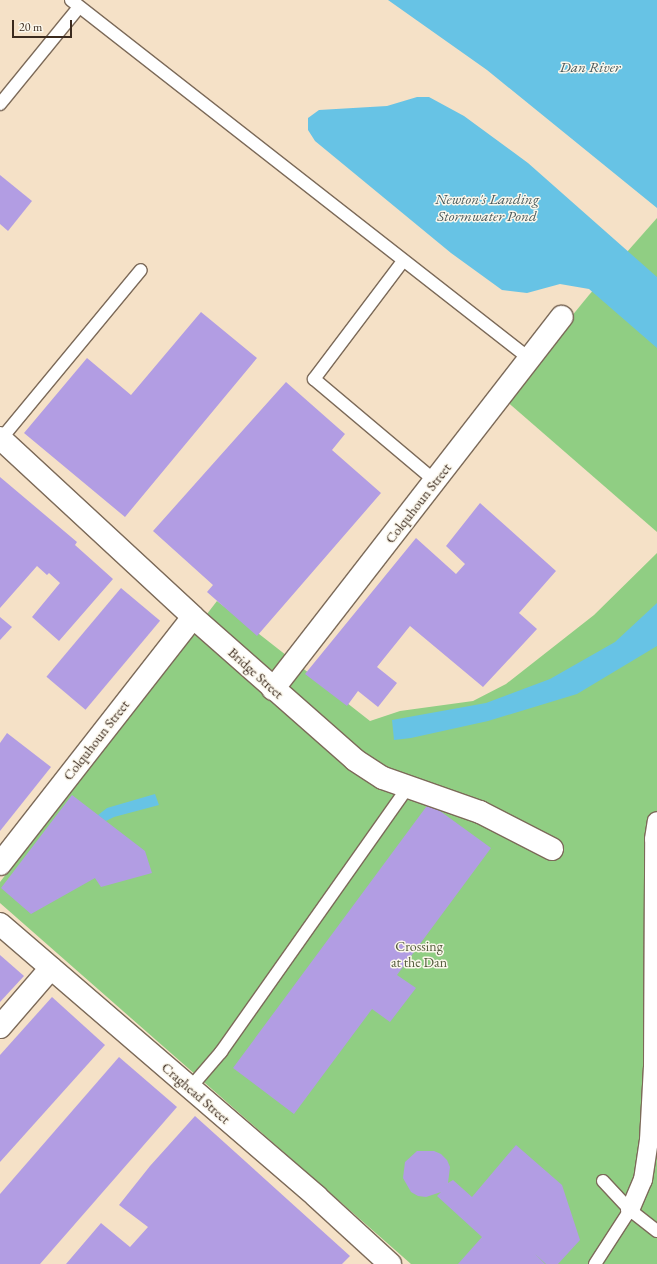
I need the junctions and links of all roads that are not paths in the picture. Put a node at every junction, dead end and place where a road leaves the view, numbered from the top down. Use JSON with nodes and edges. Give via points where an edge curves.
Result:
{"nodes":[{"id":1,"x":75,"y":3,"type":"edge"},
{"id":2,"x":0,"y":104,"type":"edge"},
{"id":3,"x":404,"y":261,"type":"junction"},
{"id":4,"x":141,"y":270,"type":"dead end"},
{"id":5,"x":562,"y":318,"type":"dead end"},
{"id":6,"x":530,"y":359,"type":"junction"},
{"id":7,"x":0,"y":439,"type":"edge"},
{"id":8,"x":435,"y":481,"type":"junction"},
{"id":9,"x":193,"y":617,"type":"junction"},
{"id":10,"x":273,"y":689,"type":"junction"},
{"id":11,"x":408,"y":787,"type":"junction"},
{"id":12,"x":657,"y":821,"type":"edge"},
{"id":13,"x":552,"y":849,"type":"dead end"},
{"id":14,"x":0,"y":864,"type":"edge"},
{"id":15,"x":0,"y":924,"type":"edge"},
{"id":16,"x":51,"y":968,"type":"junction"},
{"id":17,"x":0,"y":1027,"type":"edge"},
{"id":18,"x":190,"y":1088,"type":"junction"},
{"id":19,"x":603,"y":1181,"type":"dead end"},
{"id":20,"x":630,"y":1210,"type":"junction"},
{"id":21,"x":657,"y":1231,"type":"edge"},
{"id":22,"x":387,"y":1263,"type":"edge"},
{"id":23,"x":595,"y":1264,"type":"edge"}],
"edges":[{"from":1,"to":2,"type":"lane"},
{"from":1,"to":3,"type":"lane"},
{"from":3,"to":6,"type":"lane"},
{"from":3,"to":8,"type":"lane","via":[[314,379]]},
{"from":4,"to":7,"type":"lane"},
{"from":5,"to":6,"type":"street","name":"Colquhoun Street"},
{"from":6,"to":8,"type":"street","name":"Colquhoun Street"},
{"from":7,"to":9,"type":"street","name":"Bridge Street"},
{"from":8,"to":10,"type":"street","name":"Colquhoun Street"},
{"from":9,"to":10,"type":"street","name":"Bridge Street"},
{"from":9,"to":14,"type":"street","name":"Colquhoun Street"},
{"from":10,"to":11,"type":"street","name":"Bridge Street","via":[[355,760],[382,778]]},
{"from":11,"to":13,"type":"street","name":"Bridge Street","via":[[480,812]]},
{"from":11,"to":18,"type":"lane","via":[[221,1052]]},
{"from":12,"to":20,"type":"street","via":[[654,839],[653,1067],[649,1140],[642,1180]]},
{"from":15,"to":16,"type":"street","name":"Craghead Street"},
{"from":16,"to":17,"type":"street"},
{"from":16,"to":18,"type":"street","name":"Craghead Street"},
{"from":18,"to":22,"type":"street","name":"Craghead Street","via":[[316,1197]]},
{"from":19,"to":20,"type":"lane"},
{"from":20,"to":21,"type":"lane"},
{"from":20,"to":23,"type":"lane"}]}
